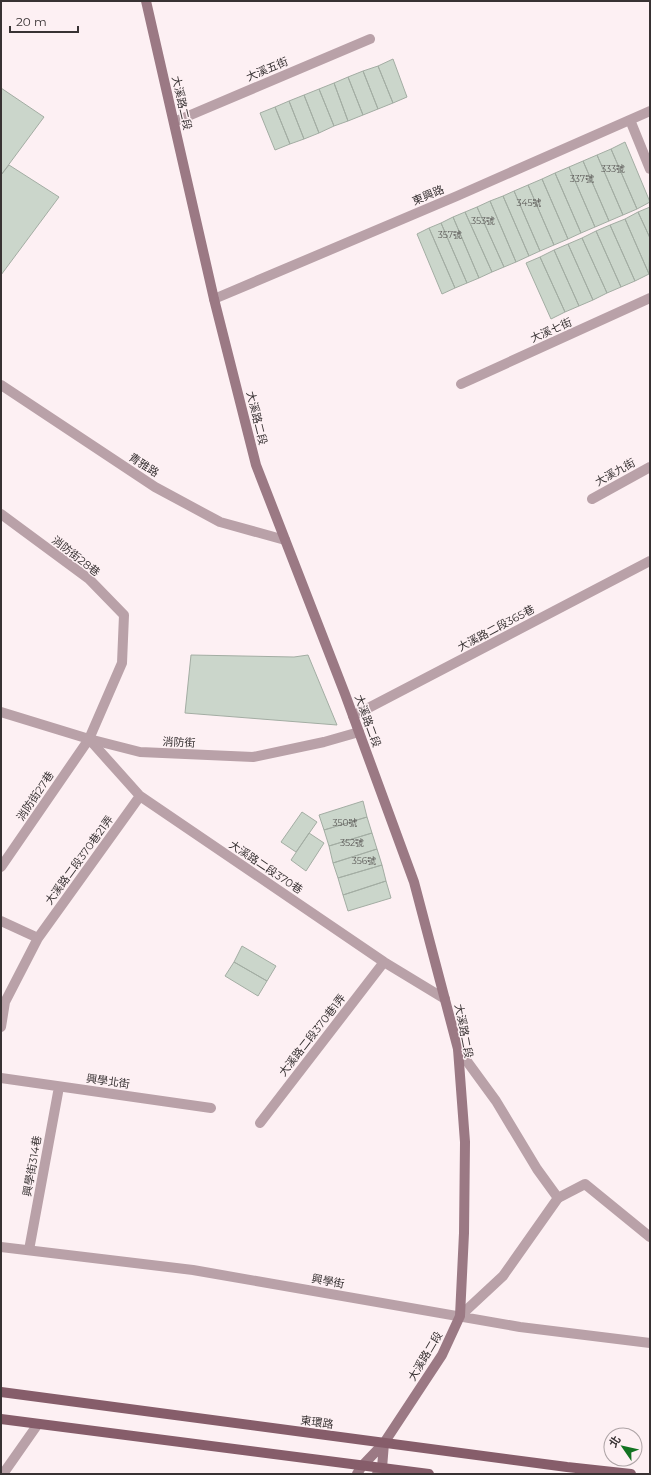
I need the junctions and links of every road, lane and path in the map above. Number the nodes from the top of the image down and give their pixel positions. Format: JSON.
{"nodes":[{"id":1,"x":146,"y":1,"type":"edge"},
{"id":2,"x":370,"y":39,"type":"dead end"},
{"id":3,"x":650,"y":111,"type":"edge"},
{"id":4,"x":630,"y":120,"type":"junction"},
{"id":5,"x":174,"y":122,"type":"junction"},
{"id":6,"x":650,"y":169,"type":"edge"},
{"id":7,"x":650,"y":298,"type":"edge"},
{"id":8,"x":214,"y":299,"type":"junction"},
{"id":9,"x":461,"y":384,"type":"dead end"},
{"id":10,"x":1,"y":385,"type":"edge"},
{"id":11,"x":649,"y":469,"type":"edge"},
{"id":12,"x":592,"y":499,"type":"dead end"},
{"id":13,"x":1,"y":514,"type":"edge"},
{"id":14,"x":285,"y":540,"type":"junction"},
{"id":15,"x":650,"y":561,"type":"edge"},
{"id":16,"x":1,"y":712,"type":"edge"},
{"id":17,"x":354,"y":716,"type":"junction"},
{"id":18,"x":359,"y":732,"type":"junction"},
{"id":19,"x":89,"y":739,"type":"junction"},
{"id":20,"x":140,"y":796,"type":"junction"},
{"id":21,"x":1,"y":867,"type":"edge"},
{"id":22,"x":1,"y":921,"type":"edge"},
{"id":23,"x":38,"y":938,"type":"junction"},
{"id":24,"x":384,"y":962,"type":"junction"},
{"id":25,"x":445,"y":999,"type":"junction"},
{"id":26,"x":1,"y":1027,"type":"edge"},
{"id":27,"x":458,"y":1050,"type":"junction"},
{"id":28,"x":1,"y":1078,"type":"edge"},
{"id":29,"x":59,"y":1087,"type":"junction"},
{"id":30,"x":211,"y":1108,"type":"dead end"},
{"id":31,"x":260,"y":1123,"type":"dead end"},
{"id":32,"x":558,"y":1198,"type":"junction"},
{"id":33,"x":650,"y":1237,"type":"edge"},
{"id":34,"x":1,"y":1247,"type":"edge"},
{"id":35,"x":29,"y":1250,"type":"junction"},
{"id":36,"x":460,"y":1316,"type":"junction"},
{"id":37,"x":650,"y":1344,"type":"edge"},
{"id":38,"x":1,"y":1392,"type":"edge"},
{"id":39,"x":1,"y":1419,"type":"edge"},
{"id":40,"x":38,"y":1424,"type":"junction"},
{"id":41,"x":384,"y":1443,"type":"junction"},
{"id":42,"x":360,"y":1470,"type":"edge"},
{"id":43,"x":380,"y":1471,"type":"edge"},
{"id":44,"x":611,"y":1473,"type":"edge"},
{"id":45,"x":3,"y":1474,"type":"edge"},
{"id":46,"x":429,"y":1474,"type":"edge"},
{"id":47,"x":631,"y":1474,"type":"edge"}],
"edges":[{"from":1,"to":5,"type":"main road","name":"大溪路二段"},
{"from":2,"to":5,"type":"street","name":"大溪五街"},
{"from":3,"to":4,"type":"street","name":"東興路"},
{"from":4,"to":6,"type":"street"},
{"from":4,"to":8,"type":"street","name":"東興路"},
{"from":5,"to":8,"type":"main road","name":"大溪路二段"},
{"from":7,"to":9,"type":"street","name":"大溪七街"},
{"from":8,"to":14,"type":"main road","name":"大溪路二段"},
{"from":10,"to":14,"type":"street","name":"青雅路"},
{"from":11,"to":12,"type":"street","name":"大溪九街"},
{"from":13,"to":19,"type":"street","name":"消防街28巷"},
{"from":14,"to":17,"type":"main road","name":"大溪路二段"},
{"from":15,"to":17,"type":"street","name":"大溪路二段365巷"},
{"from":16,"to":19,"type":"street","name":"消防街"},
{"from":17,"to":18,"type":"main road","name":"大溪路二段"},
{"from":18,"to":19,"type":"street","name":"消防街"},
{"from":18,"to":25,"type":"main road","name":"大溪路二段"},
{"from":19,"to":20,"type":"street","name":"大溪路二段370巷"},
{"from":19,"to":21,"type":"street","name":"消防街27巷"},
{"from":20,"to":23,"type":"street","name":"大溪路二段370巷21弄"},
{"from":20,"to":24,"type":"street","name":"大溪路二段370巷"},
{"from":22,"to":23,"type":"street"},
{"from":23,"to":26,"type":"street","name":"大溪路二段370巷21弄"},
{"from":24,"to":25,"type":"street","name":"大溪路二段370巷"},
{"from":24,"to":31,"type":"street","name":"大溪路二段370巷1弄"},
{"from":25,"to":27,"type":"main road","name":"大溪路二段"},
{"from":27,"to":32,"type":"street"},
{"from":27,"to":36,"type":"main road","name":"大溪路二段"},
{"from":28,"to":29,"type":"street","name":"興學北街"},
{"from":29,"to":30,"type":"street","name":"興學北街"},
{"from":29,"to":35,"type":"street","name":"興學街314巷"},
{"from":32,"to":33,"type":"street"},
{"from":32,"to":36,"type":"street"},
{"from":34,"to":35,"type":"street","name":"興學街"},
{"from":35,"to":36,"type":"street","name":"興學街"},
{"from":36,"to":37,"type":"street","name":"興學街"},
{"from":36,"to":41,"type":"main road","name":"大溪路二段"},
{"from":38,"to":41,"type":"main road","name":"東環路"},
{"from":39,"to":40,"type":"main road"},
{"from":40,"to":42,"type":"main road"},
{"from":40,"to":45,"type":"street"},
{"from":41,"to":42,"type":"main road","name":"大溪路二段"},
{"from":41,"to":43,"type":"main road"},
{"from":41,"to":44,"type":"main road","name":"東環路"},
{"from":42,"to":43,"type":"main road"},
{"from":43,"to":46,"type":"main road"},
{"from":44,"to":47,"type":"main road","name":"東環路"}]}
